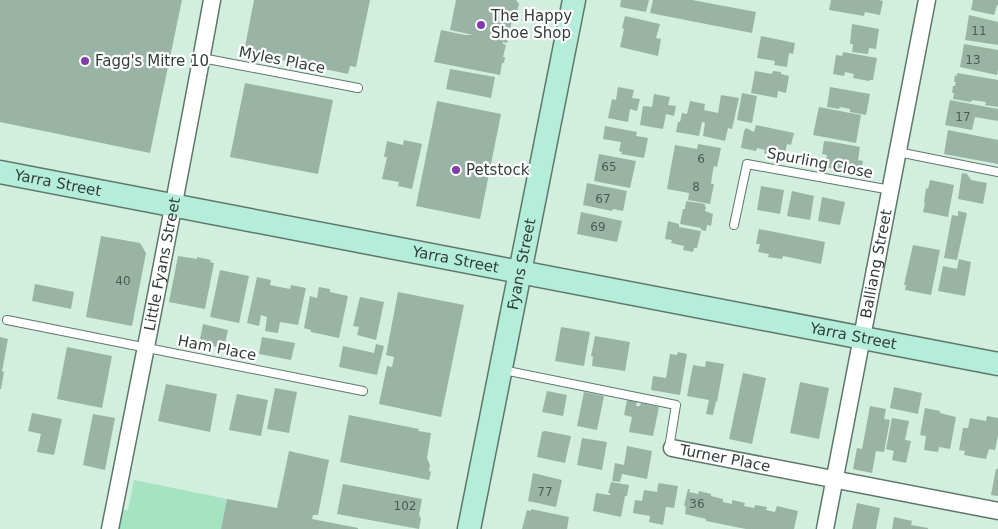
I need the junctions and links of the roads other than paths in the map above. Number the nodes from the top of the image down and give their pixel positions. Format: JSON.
{"nodes":[{"id":1,"x":212,"y":0,"type":"edge"},
{"id":2,"x":574,"y":0,"type":"edge"},
{"id":3,"x":927,"y":0,"type":"edge"},
{"id":4,"x":202,"y":58,"type":"junction"},
{"id":5,"x":358,"y":88,"type":"dead end"},
{"id":6,"x":898,"y":152,"type":"junction"},
{"id":7,"x":0,"y":172,"type":"edge"},
{"id":8,"x":998,"y":172,"type":"edge"},
{"id":9,"x":891,"y":190,"type":"junction"},
{"id":10,"x":174,"y":205,"type":"junction"},
{"id":11,"x":734,"y":225,"type":"dead end"},
{"id":12,"x":521,"y":272,"type":"junction"},
{"id":13,"x":7,"y":320,"type":"dead end"},
{"id":14,"x":862,"y":338,"type":"junction"},
{"id":15,"x":145,"y":348,"type":"junction"},
{"id":16,"x":998,"y":364,"type":"edge"},
{"id":17,"x":501,"y":370,"type":"junction"},
{"id":18,"x":364,"y":391,"type":"dead end"},
{"id":19,"x":672,"y":448,"type":"joint"},
{"id":20,"x":835,"y":480,"type":"junction"},
{"id":21,"x":998,"y":511,"type":"edge"},
{"id":22,"x":110,"y":529,"type":"edge"},
{"id":23,"x":469,"y":529,"type":"edge"},
{"id":24,"x":825,"y":529,"type":"edge"}],
"edges":[{"from":1,"to":4,"type":"street","name":"Little Fyans Street"},
{"from":2,"to":12,"type":"street","name":"Fyans Street"},
{"from":3,"to":6,"type":"street","name":"Balliang Street"},
{"from":4,"to":5,"type":"lane","name":"Myles Place"},
{"from":4,"to":10,"type":"street","name":"Little Fyans Street"},
{"from":6,"to":8,"type":"lane"},
{"from":6,"to":9,"type":"street","name":"Balliang Street"},
{"from":7,"to":10,"type":"street","name":"Yarra Street"},
{"from":9,"to":11,"type":"lane","name":"Spurling Close"},
{"from":9,"to":14,"type":"street","name":"Balliang Street"},
{"from":10,"to":12,"type":"street","name":"Yarra Street"},
{"from":10,"to":15,"type":"street","name":"Little Fyans Street"},
{"from":12,"to":14,"type":"street","name":"Yarra Street"},
{"from":12,"to":17,"type":"street","name":"Fyans Street"},
{"from":13,"to":15,"type":"lane","name":"Ham Place"},
{"from":14,"to":16,"type":"street","name":"Yarra Street"},
{"from":14,"to":20,"type":"street","name":"Balliang Street"},
{"from":15,"to":18,"type":"lane","name":"Ham Place"},
{"from":15,"to":22,"type":"street","name":"Little Fyans Street"},
{"from":17,"to":19,"type":"lane","name":"Turner Place"},
{"from":17,"to":23,"type":"street","name":"Fyans Street"},
{"from":19,"to":20,"type":"street","name":"Turner Place"},
{"from":20,"to":21,"type":"street","name":"Turner Place"},
{"from":20,"to":24,"type":"street","name":"Balliang Street"}]}
